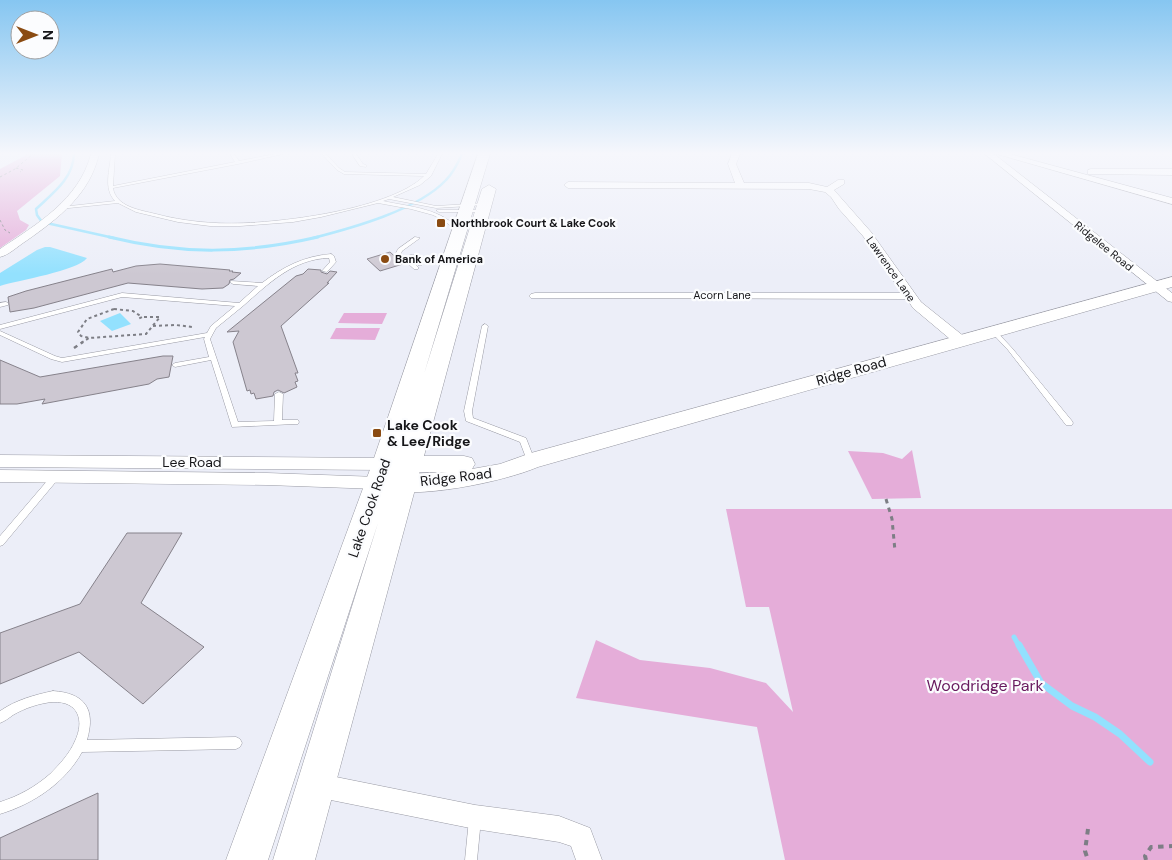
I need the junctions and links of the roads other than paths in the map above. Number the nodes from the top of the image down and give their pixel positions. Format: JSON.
{"nodes":[{"id":1,"x":75,"y":194,"type":"edge"},
{"id":2,"x":113,"y":194,"type":"edge"},
{"id":3,"x":397,"y":194,"type":"edge"},
{"id":4,"x":477,"y":194,"type":"edge"},
{"id":5,"x":483,"y":194,"type":"edge"},
{"id":6,"x":834,"y":194,"type":"edge"},
{"id":7,"x":1043,"y":194,"type":"edge"},
{"id":8,"x":1148,"y":194,"type":"edge"},
{"id":9,"x":389,"y":198,"type":"junction"},
{"id":10,"x":1172,"y":201,"type":"edge"},
{"id":11,"x":119,"y":202,"type":"junction"},
{"id":12,"x":378,"y":202,"type":"junction"},
{"id":13,"x":61,"y":208,"type":"junction"},
{"id":14,"x":475,"y":208,"type":"junction"},
{"id":15,"x":422,"y":211,"type":"junction"},
{"id":16,"x":459,"y":232,"type":"junction"},
{"id":17,"x":417,"y":238,"type":"dead end"},
{"id":18,"x":405,"y":249,"type":"dead end"},
{"id":19,"x":0,"y":254,"type":"edge"},
{"id":20,"x":411,"y":256,"type":"joint"},
{"id":21,"x":325,"y":271,"type":"dead end"},
{"id":22,"x":233,"y":282,"type":"dead end"},
{"id":23,"x":1163,"y":284,"type":"edge"},
{"id":24,"x":263,"y":285,"type":"junction"},
{"id":25,"x":535,"y":296,"type":"dead end"},
{"id":26,"x":910,"y":296,"type":"junction"},
{"id":27,"x":1172,"y":299,"type":"edge"},
{"id":28,"x":240,"y":305,"type":"junction"},
{"id":29,"x":485,"y":326,"type":"dead end"},
{"id":30,"x":0,"y":327,"type":"edge"},
{"id":31,"x":994,"y":332,"type":"junction"},
{"id":32,"x":0,"y":333,"type":"edge"},
{"id":33,"x":209,"y":333,"type":"junction"},
{"id":34,"x":962,"y":341,"type":"junction"},
{"id":35,"x":213,"y":358,"type":"junction"},
{"id":36,"x":175,"y":365,"type":"dead end"},
{"id":37,"x":279,"y":394,"type":"dead end"},
{"id":38,"x":295,"y":422,"type":"dead end"},
{"id":39,"x":278,"y":423,"type":"junction"},
{"id":40,"x":1069,"y":423,"type":"dead end"},
{"id":41,"x":0,"y":461,"type":"edge"},
{"id":42,"x":531,"y":461,"type":"junction"},
{"id":43,"x":394,"y":474,"type":"junction"},
{"id":44,"x":0,"y":476,"type":"edge"},
{"id":45,"x":56,"y":476,"type":"junction"},
{"id":46,"x":0,"y":542,"type":"edge"},
{"id":47,"x":0,"y":717,"type":"edge"},
{"id":48,"x":236,"y":743,"type":"dead end"},
{"id":49,"x":79,"y":746,"type":"junction"},
{"id":50,"x":316,"y":785,"type":"junction"},
{"id":51,"x":0,"y":808,"type":"edge"},
{"id":52,"x":476,"y":817,"type":"junction"},
{"id":53,"x":247,"y":860,"type":"edge"},
{"id":54,"x":294,"y":860,"type":"edge"},
{"id":55,"x":471,"y":860,"type":"edge"},
{"id":56,"x":589,"y":860,"type":"edge"}],
"edges":[{"from":1,"to":13,"type":"street"},
{"from":2,"to":11,"type":"lane"},
{"from":3,"to":9,"type":"lane"},
{"from":4,"to":14,"type":"main road","name":"Lake Cook Road"},
{"from":5,"to":14,"type":"main road","name":"Lake Cook Road"},
{"from":6,"to":26,"type":"street","name":"Lawrence Lane"},
{"from":7,"to":23,"type":"street","name":"Ridgelee Road"},
{"from":8,"to":10,"type":"street"},
{"from":9,"to":12,"type":"lane"},
{"from":9,"to":14,"type":"lane"},
{"from":11,"to":12,"type":"lane"},
{"from":11,"to":13,"type":"lane"},
{"from":12,"to":15,"type":"lane"},
{"from":13,"to":19,"type":"street"},
{"from":14,"to":15,"type":"lane"},
{"from":14,"to":16,"type":"main road","name":"Lake Cook Road"},
{"from":14,"to":43,"type":"main road","name":"Lake Cook Road"},
{"from":15,"to":16,"type":"lane"},
{"from":16,"to":43,"type":"main road","name":"Lake Cook Road"},
{"from":17,"to":18,"type":"lane"},
{"from":20,"to":20,"type":"lane"},
{"from":21,"to":24,"type":"lane"},
{"from":22,"to":24,"type":"lane"},
{"from":23,"to":27,"type":"street","name":"Ridgelee Road"},
{"from":23,"to":31,"type":"street","name":"Ridge Road"},
{"from":24,"to":28,"type":"lane"},
{"from":25,"to":26,"type":"street","name":"Acorn Lane"},
{"from":26,"to":34,"type":"street","name":"Lawrence Lane"},
{"from":28,"to":30,"type":"lane"},
{"from":28,"to":33,"type":"lane"},
{"from":29,"to":42,"type":"lane"},
{"from":31,"to":34,"type":"street","name":"Ridge Road"},
{"from":31,"to":40,"type":"lane"},
{"from":32,"to":33,"type":"lane"},
{"from":33,"to":35,"type":"lane"},
{"from":34,"to":42,"type":"street","name":"Ridge Road"},
{"from":35,"to":36,"type":"lane"},
{"from":35,"to":39,"type":"lane"},
{"from":37,"to":39,"type":"lane"},
{"from":38,"to":39,"type":"lane"},
{"from":41,"to":43,"type":"street","name":"Lee Road"},
{"from":42,"to":43,"type":"street","name":"Ridge Road"},
{"from":43,"to":45,"type":"street","name":"Lee Road"},
{"from":43,"to":50,"type":"main road","name":"Lake Cook Road"},
{"from":43,"to":53,"type":"main road","name":"Lake Cook Road"},
{"from":44,"to":45,"type":"street","name":"Lee Road"},
{"from":45,"to":46,"type":"lane"},
{"from":47,"to":49,"type":"lane"},
{"from":48,"to":49,"type":"lane"},
{"from":49,"to":51,"type":"lane"},
{"from":50,"to":52,"type":"street"},
{"from":50,"to":54,"type":"main road","name":"Lake Cook Road"},
{"from":52,"to":55,"type":"lane"},
{"from":52,"to":56,"type":"street"}]}
